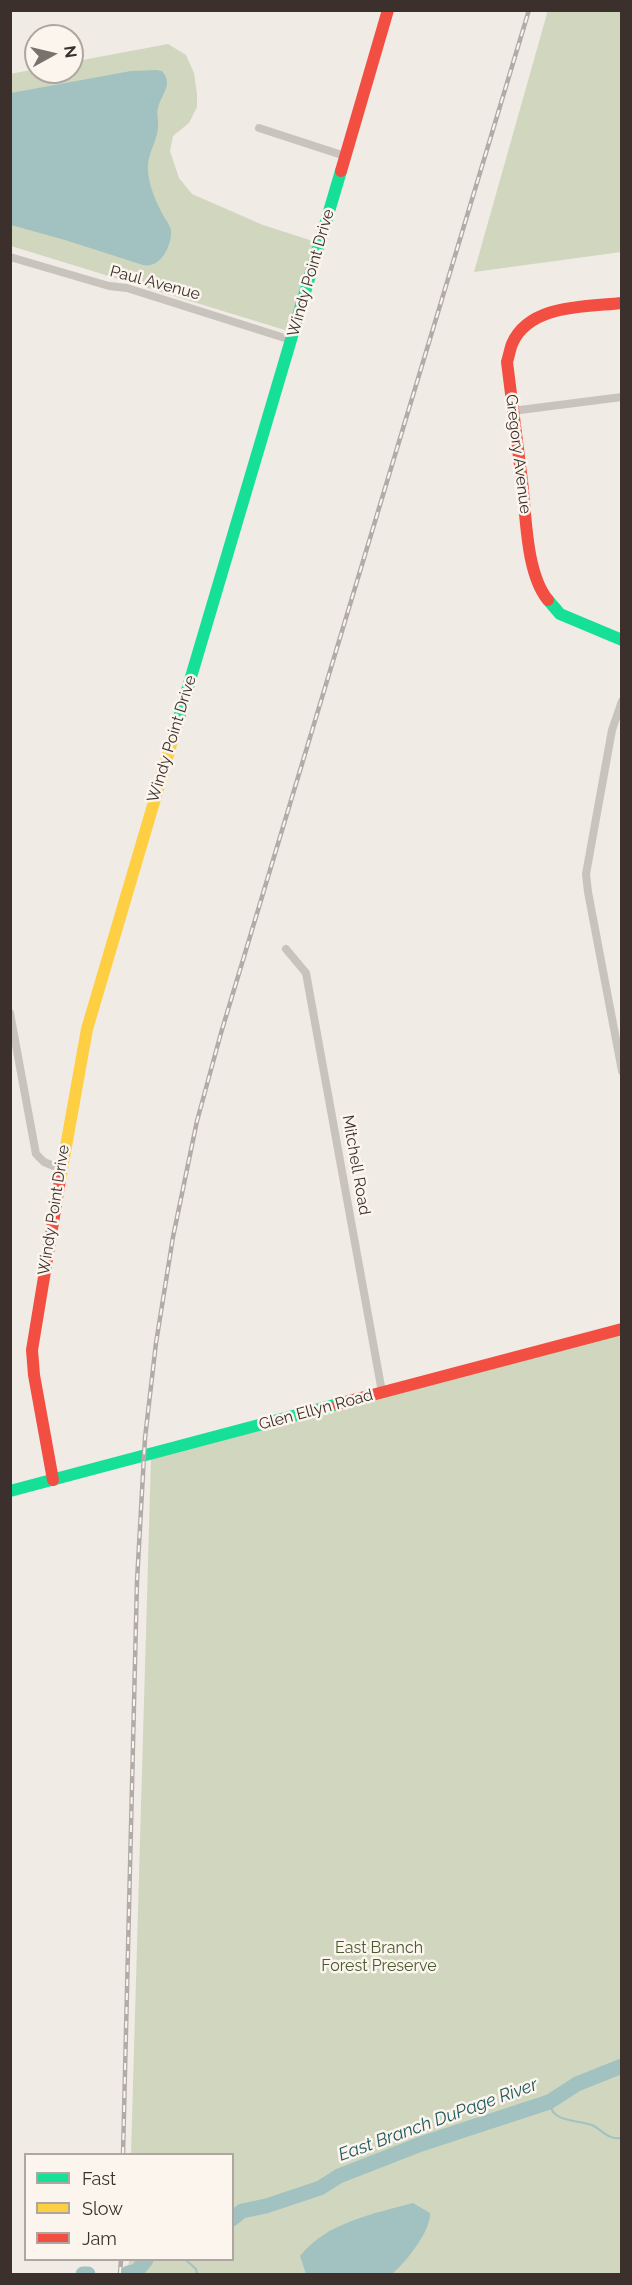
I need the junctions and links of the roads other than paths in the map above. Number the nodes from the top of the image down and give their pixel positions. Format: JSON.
{"nodes":[{"id":1,"x":388,"y":10,"type":"edge"},
{"id":2,"x":259,"y":128,"type":"dead end"},
{"id":3,"x":345,"y":156,"type":"junction"},
{"id":4,"x":10,"y":256,"type":"edge"},
{"id":5,"x":621,"y":303,"type":"edge"},
{"id":6,"x":291,"y":339,"type":"junction"},
{"id":7,"x":621,"y":397,"type":"edge"},
{"id":8,"x":512,"y":411,"type":"junction"},
{"id":9,"x":621,"y":640,"type":"edge"},
{"id":10,"x":621,"y":702,"type":"edge"},
{"id":11,"x":286,"y":949,"type":"dead end"},
{"id":12,"x":10,"y":1012,"type":"edge"},
{"id":13,"x":621,"y":1071,"type":"edge"},
{"id":14,"x":61,"y":1169,"type":"junction"},
{"id":15,"x":621,"y":1329,"type":"edge"},
{"id":16,"x":382,"y":1392,"type":"junction"},
{"id":17,"x":53,"y":1480,"type":"junction"},
{"id":18,"x":10,"y":1491,"type":"edge"}],
"edges":[{"from":1,"to":3,"type":"street","name":"Windy Point Drive"},
{"from":2,"to":3,"type":"street"},
{"from":3,"to":6,"type":"street","name":"Windy Point Drive"},
{"from":4,"to":6,"type":"street","name":"Paul Avenue"},
{"from":5,"to":8,"type":"street","name":"Gregory Avenue"},
{"from":6,"to":14,"type":"street","name":"Windy Point Drive"},
{"from":7,"to":8,"type":"street"},
{"from":8,"to":9,"type":"street","name":"Gregory Avenue"},
{"from":10,"to":13,"type":"street"},
{"from":11,"to":16,"type":"street","name":"Mitchell Road"},
{"from":12,"to":14,"type":"street"},
{"from":14,"to":17,"type":"street","name":"Windy Point Drive"},
{"from":15,"to":16,"type":"street","name":"Glen Ellyn Road"},
{"from":16,"to":17,"type":"street","name":"Glen Ellyn Road"},
{"from":17,"to":18,"type":"street","name":"Glen Ellyn Road"}]}
